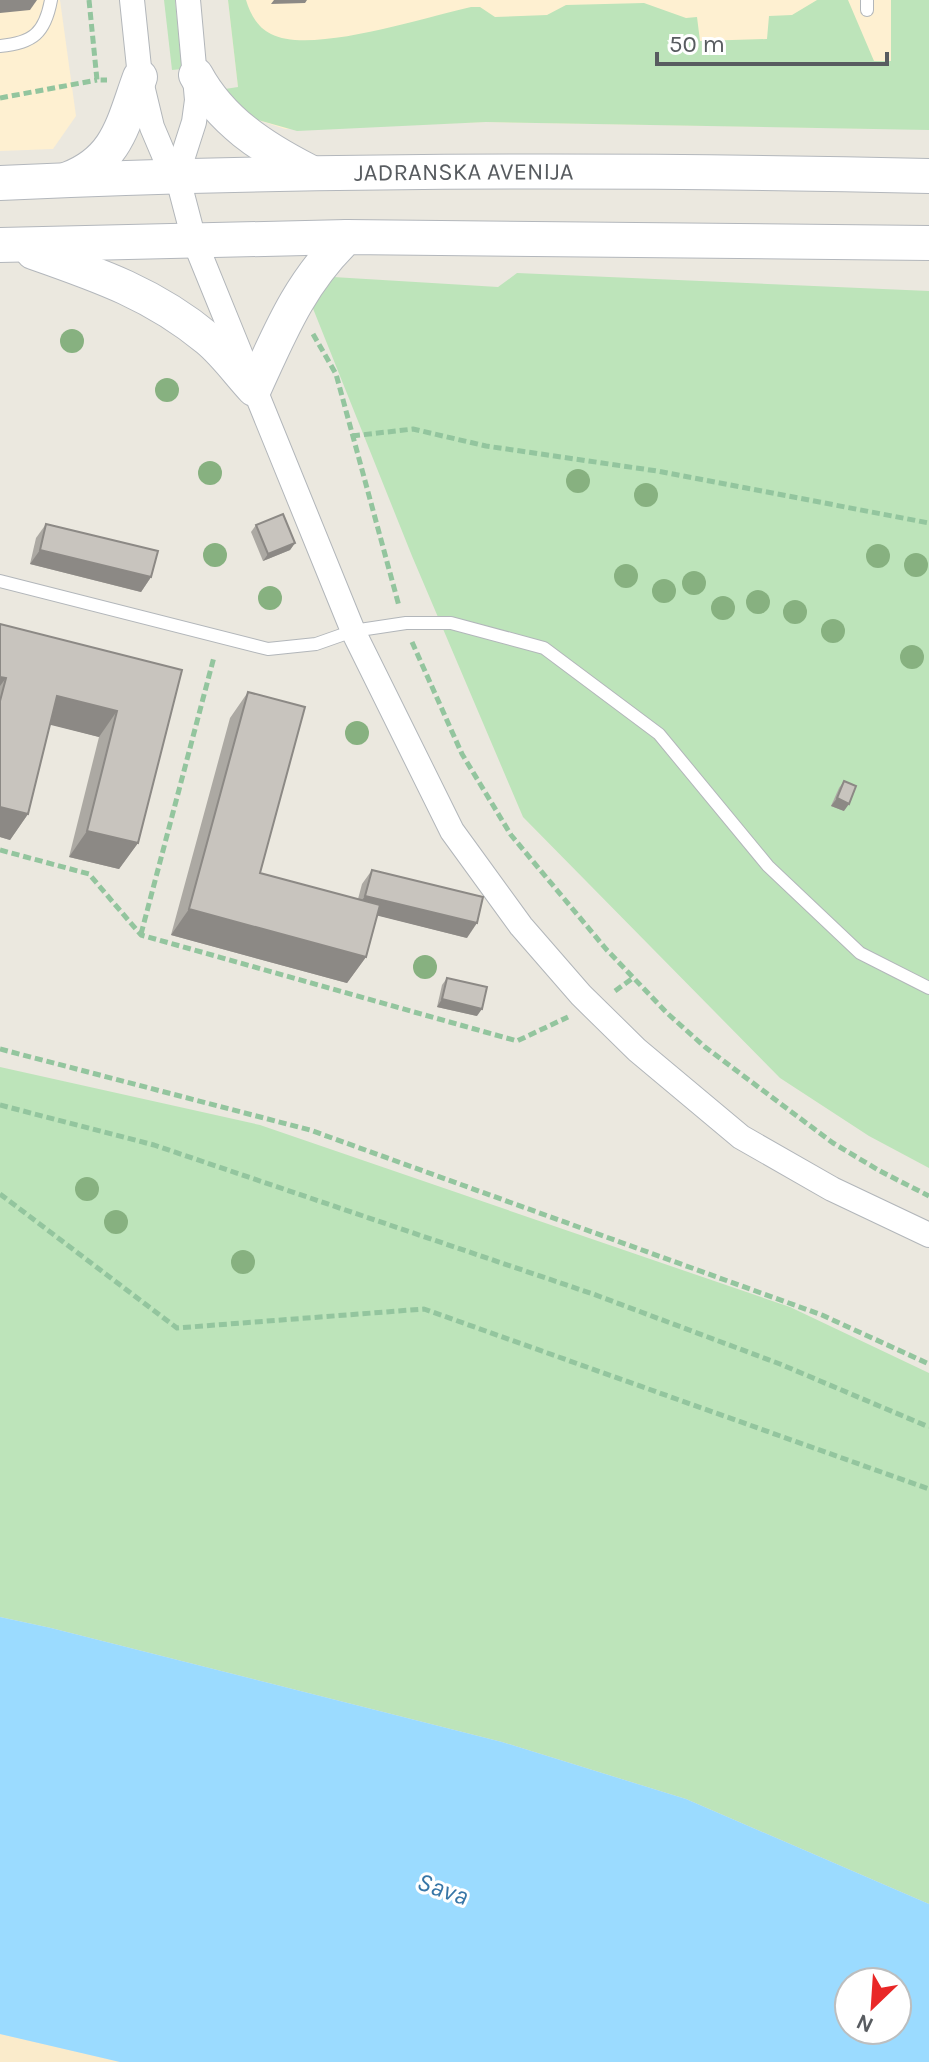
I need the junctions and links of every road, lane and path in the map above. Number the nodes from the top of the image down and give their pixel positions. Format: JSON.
{"nodes":[{"id":1,"x":51,"y":0,"type":"edge"},
{"id":2,"x":132,"y":0,"type":"edge"},
{"id":3,"x":188,"y":0,"type":"edge"},
{"id":4,"x":0,"y":46,"type":"edge"},
{"id":5,"x":196,"y":75,"type":"junction"},
{"id":6,"x":140,"y":77,"type":"junction"},
{"id":7,"x":97,"y":80,"type":"dead end"},
{"id":8,"x":0,"y":98,"type":"edge"},
{"id":9,"x":308,"y":171,"type":"junction"},
{"id":10,"x":177,"y":175,"type":"junction"},
{"id":11,"x":929,"y":176,"type":"edge"},
{"id":12,"x":65,"y":180,"type":"junction"},
{"id":13,"x":0,"y":183,"type":"edge"},
{"id":14,"x":347,"y":237,"type":"junction"},
{"id":15,"x":194,"y":240,"type":"junction"},
{"id":16,"x":929,"y":243,"type":"edge"},
{"id":17,"x":5,"y":245,"type":"edge"},
{"id":18,"x":294,"y":306,"type":"junction"},
{"id":19,"x":254,"y":389,"type":"junction"},
{"id":20,"x":352,"y":436,"type":"junction"},
{"id":21,"x":929,"y":523,"type":"edge"},
{"id":22,"x":0,"y":581,"type":"edge"},
{"id":23,"x":397,"y":599,"type":"dead end"},
{"id":24,"x":353,"y":631,"type":"junction"},
{"id":25,"x":219,"y":636,"type":"junction"},
{"id":26,"x":410,"y":638,"type":"dead end"},
{"id":27,"x":0,"y":850,"type":"edge"},
{"id":28,"x":141,"y":935,"type":"junction"},
{"id":29,"x":929,"y":988,"type":"edge"},
{"id":30,"x":592,"y":1006,"type":"junction"},
{"id":31,"x":0,"y":1049,"type":"edge"},
{"id":32,"x":0,"y":1105,"type":"edge"},
{"id":33,"x":0,"y":1194,"type":"edge"},
{"id":34,"x":929,"y":1196,"type":"edge"},
{"id":35,"x":929,"y":1235,"type":"edge"},
{"id":36,"x":929,"y":1364,"type":"edge"},
{"id":37,"x":929,"y":1427,"type":"edge"},
{"id":38,"x":929,"y":1489,"type":"edge"}],
"edges":[{"from":1,"to":4,"type":"lane"},
{"from":2,"to":6,"type":"street"},
{"from":3,"to":5,"type":"street"},
{"from":5,"to":9,"type":"main road"},
{"from":5,"to":10,"type":"street"},
{"from":6,"to":10,"type":"street"},
{"from":6,"to":12,"type":"main road"},
{"from":7,"to":8,"type":"path"},
{"from":9,"to":10,"type":"main road","name":"JADRANSKA AVENIJA"},
{"from":9,"to":11,"type":"main road","name":"JADRANSKA AVENIJA"},
{"from":10,"to":12,"type":"main road","name":"JADRANSKA AVENIJA"},
{"from":10,"to":15,"type":"street"},
{"from":12,"to":13,"type":"main road","name":"JADRANSKA AVENIJA"},
{"from":14,"to":15,"type":"main road"},
{"from":14,"to":16,"type":"main road"},
{"from":14,"to":18,"type":"main road"},
{"from":15,"to":17,"type":"main road"},
{"from":15,"to":19,"type":"street"},
{"from":17,"to":19,"type":"main road"},
{"from":18,"to":19,"type":"main road"},
{"from":18,"to":20,"type":"path"},
{"from":19,"to":24,"type":"street"},
{"from":20,"to":21,"type":"path"},
{"from":20,"to":23,"type":"path"},
{"from":22,"to":25,"type":"lane"},
{"from":24,"to":25,"type":"lane"},
{"from":24,"to":29,"type":"lane"},
{"from":24,"to":30,"type":"street"},
{"from":25,"to":28,"type":"path"},
{"from":26,"to":34,"type":"path"},
{"from":27,"to":28,"type":"path"},
{"from":28,"to":30,"type":"path"},
{"from":30,"to":35,"type":"street"},
{"from":31,"to":36,"type":"path"},
{"from":32,"to":37,"type":"path"},
{"from":33,"to":38,"type":"path"}]}
